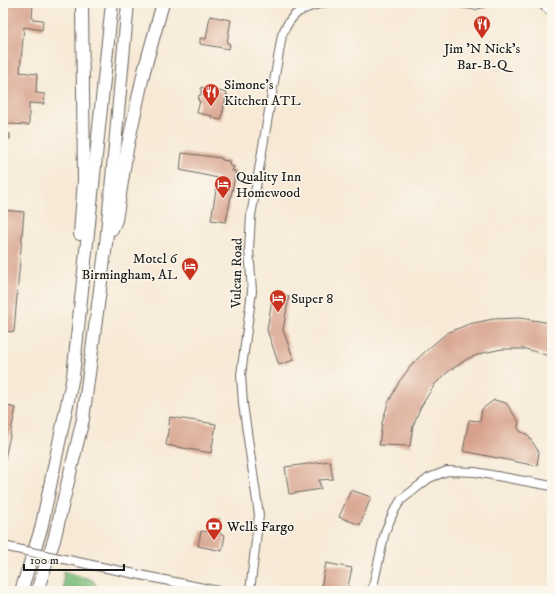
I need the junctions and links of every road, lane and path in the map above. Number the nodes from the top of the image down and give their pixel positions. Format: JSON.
{"nodes":[{"id":1,"x":82,"y":3,"type":"edge"},
{"id":2,"x":112,"y":3,"type":"edge"},
{"id":3,"x":128,"y":3,"type":"edge"},
{"id":4,"x":164,"y":3,"type":"edge"},
{"id":5,"x":323,"y":3,"type":"edge"},
{"id":6,"x":459,"y":3,"type":"edge"},
{"id":7,"x":483,"y":3,"type":"edge"},
{"id":8,"x":542,"y":3,"type":"edge"},
{"id":9,"x":552,"y":11,"type":"edge"},
{"id":10,"x":106,"y":244,"type":"junction"},
{"id":11,"x":74,"y":376,"type":"junction"},
{"id":12,"x":552,"y":486,"type":"edge"},
{"id":13,"x":3,"y":546,"type":"edge"},
{"id":14,"x":21,"y":591,"type":"edge"},
{"id":15,"x":37,"y":591,"type":"edge"},
{"id":16,"x":218,"y":591,"type":"edge"},
{"id":17,"x":250,"y":591,"type":"edge"},
{"id":18,"x":372,"y":591,"type":"edge"}],
"edges":[{"from":1,"to":11,"type":"highway"},
{"from":2,"to":11,"type":"highway"},
{"from":3,"to":10,"type":"highway"},
{"from":4,"to":10,"type":"highway"},
{"from":5,"to":17,"type":"street","name":"Vulcan Road"},
{"from":6,"to":7,"type":"street"},
{"from":8,"to":9,"type":"main road"},
{"from":10,"to":15,"type":"highway"},
{"from":11,"to":14,"type":"highway"},
{"from":12,"to":18,"type":"street"},
{"from":13,"to":16,"type":"street","bridge":true}]}
